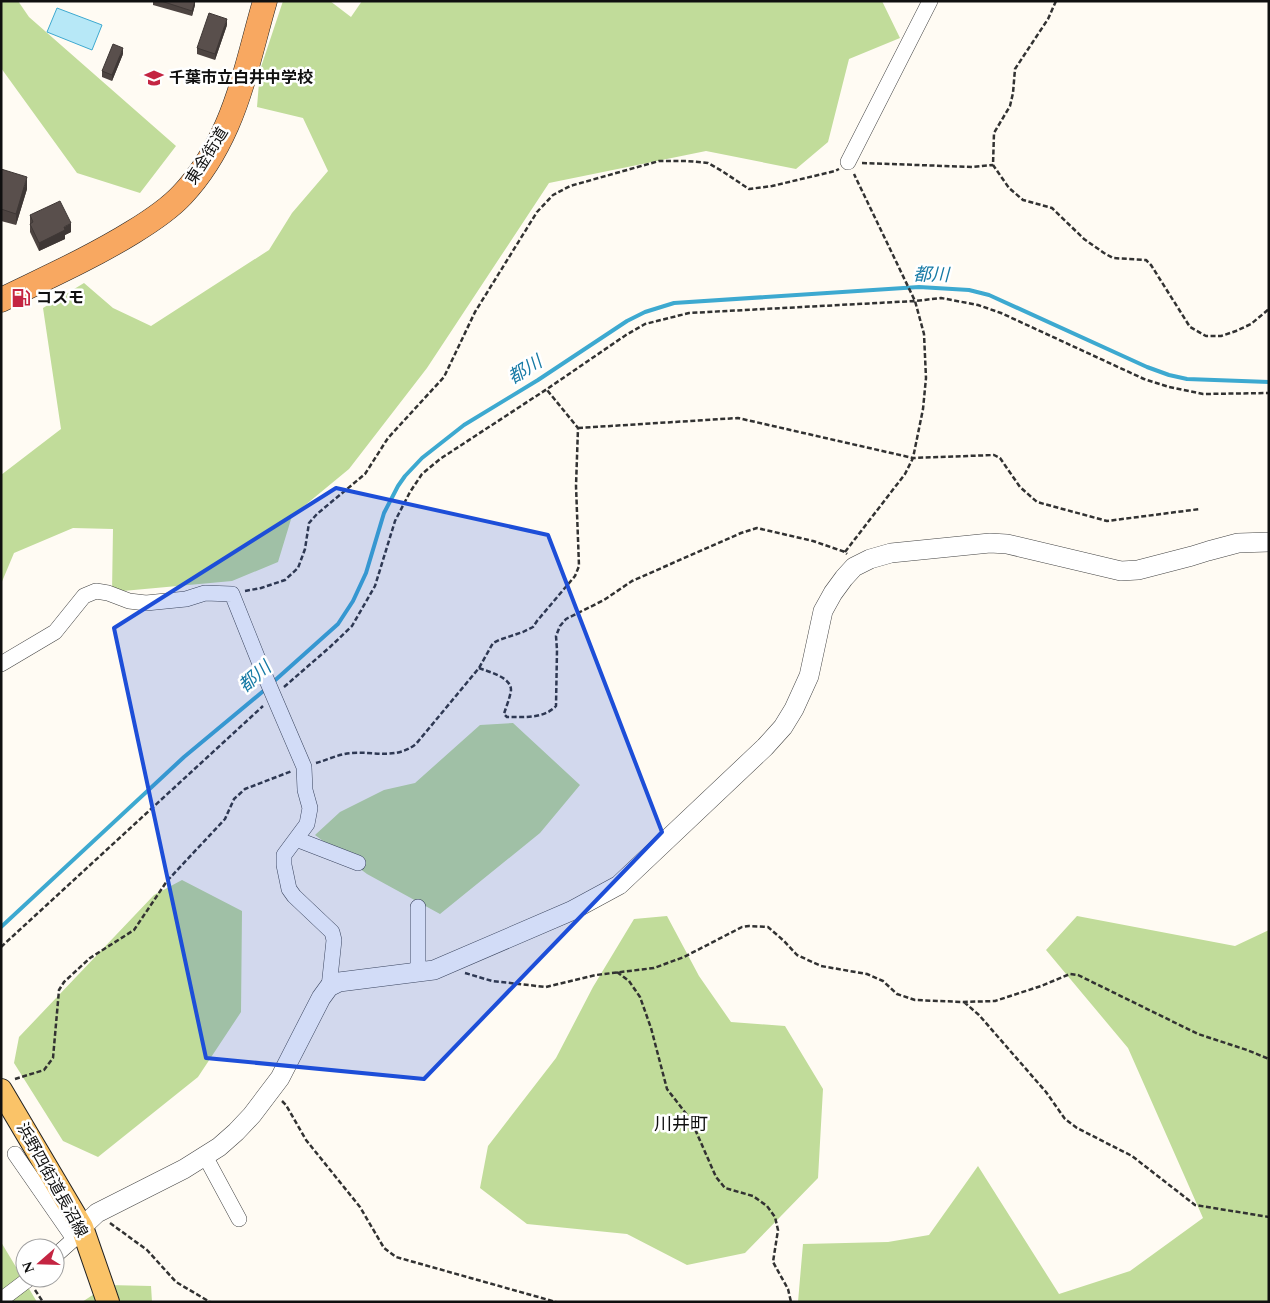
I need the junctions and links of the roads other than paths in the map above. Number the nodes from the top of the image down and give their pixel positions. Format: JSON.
{"nodes":[{"id":1,"x":265,"y":1,"type":"edge"},
{"id":2,"x":930,"y":1,"type":"edge"},
{"id":3,"x":848,"y":162,"type":"road end"},
{"id":4,"x":1,"y":300,"type":"edge"},
{"id":5,"x":1269,"y":542,"type":"edge"},
{"id":6,"x":1,"y":664,"type":"edge"},
{"id":7,"x":296,"y":839,"type":"junction"},
{"id":8,"x":358,"y":863,"type":"dead end"},
{"id":9,"x":418,"y":907,"type":"dead end"},
{"id":10,"x":418,"y":973,"type":"junction"},
{"id":11,"x":329,"y":987,"type":"junction"},
{"id":12,"x":6,"y":1086,"type":"edge"},
{"id":13,"x":15,"y":1154,"type":"dead end"},
{"id":14,"x":204,"y":1156,"type":"junction"},
{"id":15,"x":239,"y":1219,"type":"dead end"},
{"id":16,"x":84,"y":1226,"type":"junction"},
{"id":17,"x":65,"y":1246,"type":"edge"},
{"id":18,"x":17,"y":1288,"type":"edge"},
{"id":19,"x":1,"y":1300,"type":"edge"},
{"id":20,"x":108,"y":1302,"type":"edge"}],
"edges":[{"from":1,"to":4,"type":"highway","name":"東金街道"},
{"from":2,"to":3,"type":"street"},
{"from":5,"to":10,"type":"street"},
{"from":6,"to":7,"type":"street"},
{"from":7,"to":8,"type":"street"},
{"from":7,"to":11,"type":"street"},
{"from":9,"to":10,"type":"street"},
{"from":10,"to":11,"type":"street"},
{"from":11,"to":14,"type":"street"},
{"from":12,"to":16,"type":"main road","name":"浜野四街道長沼線"},
{"from":13,"to":16,"type":"street"},
{"from":14,"to":15,"type":"street"},
{"from":14,"to":16,"type":"street"},
{"from":16,"to":17,"type":"street"},
{"from":16,"to":20,"type":"main road","name":"浜野四街道長沼線"},
{"from":18,"to":19,"type":"street"}]}
